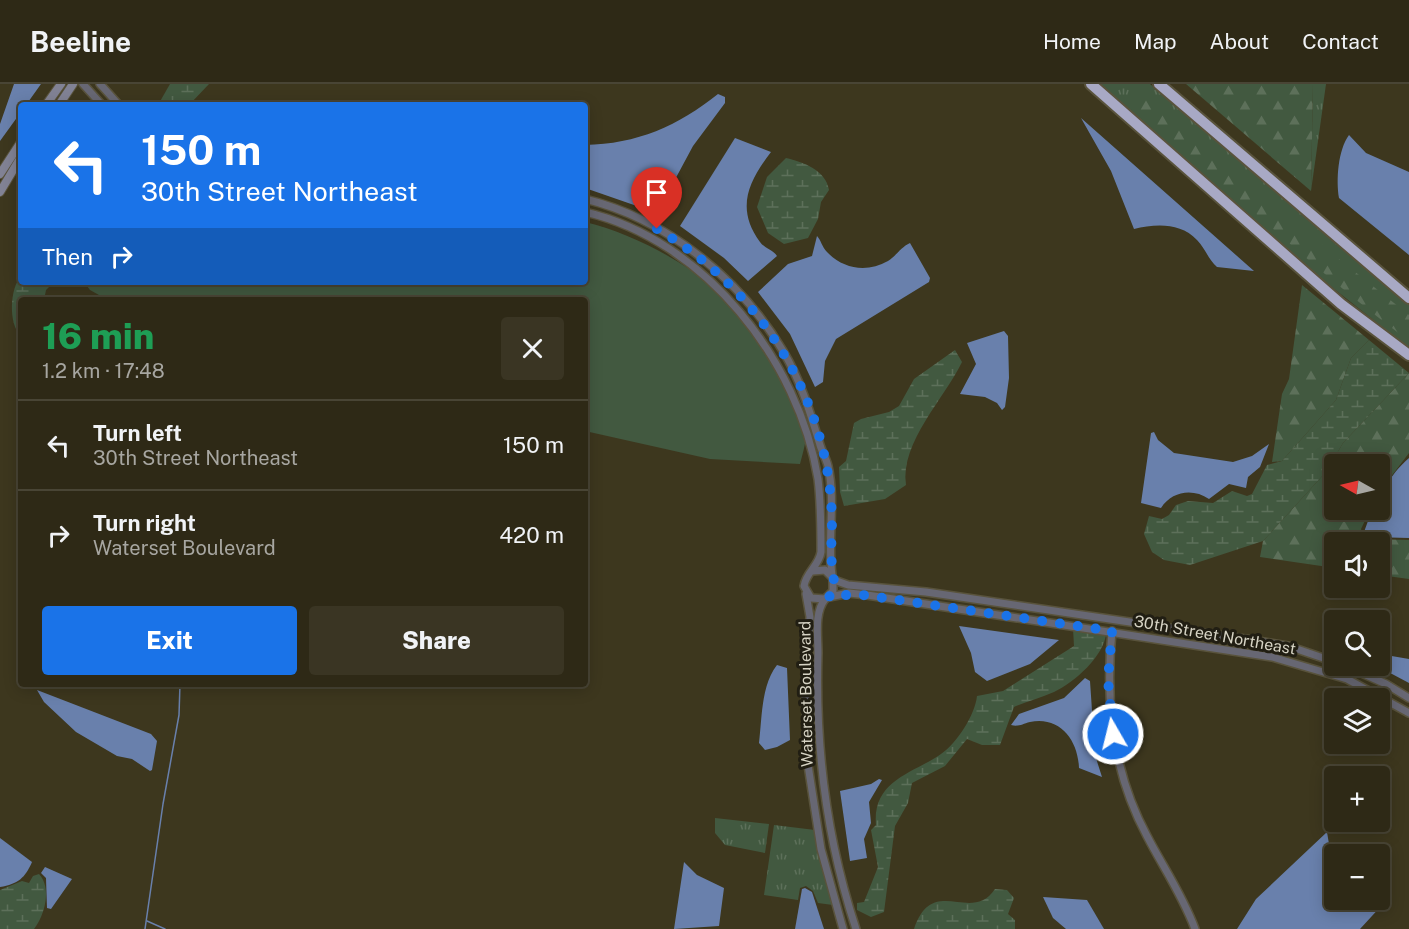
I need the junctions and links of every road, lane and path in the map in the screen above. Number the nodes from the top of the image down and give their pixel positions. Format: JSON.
{"nodes":[{"id":1,"x":61,"y":84,"type":"edge"},
{"id":2,"x":73,"y":84,"type":"edge"},
{"id":3,"x":83,"y":84,"type":"edge"},
{"id":4,"x":100,"y":84,"type":"edge"},
{"id":5,"x":1091,"y":84,"type":"edge"},
{"id":6,"x":1159,"y":84,"type":"edge"},
{"id":7,"x":48,"y":102,"type":"edge"},
{"id":8,"x":61,"y":102,"type":"edge"},
{"id":9,"x":99,"y":102,"type":"edge"},
{"id":10,"x":116,"y":102,"type":"edge"},
{"id":11,"x":18,"y":147,"type":"edge"},
{"id":12,"x":18,"y":162,"type":"edge"},
{"id":13,"x":0,"y":174,"type":"edge"},
{"id":14,"x":0,"y":192,"type":"edge"},
{"id":15,"x":588,"y":200,"type":"edge"},
{"id":16,"x":588,"y":213,"type":"edge"},
{"id":17,"x":1409,"y":298,"type":"edge"},
{"id":18,"x":1409,"y":355,"type":"edge"},
{"id":19,"x":813,"y":571,"type":"junction"},
{"id":20,"x":833,"y":578,"type":"junction"},
{"id":21,"x":806,"y":594,"type":"junction"},
{"id":22,"x":827,"y":598,"type":"junction"},
{"id":23,"x":1112,"y":631,"type":"junction"},
{"id":24,"x":1324,"y":658,"type":"edge"},
{"id":25,"x":1368,"y":676,"type":"edge"},
{"id":26,"x":1409,"y":698,"type":"edge"},
{"id":27,"x":1409,"y":713,"type":"edge"},
{"id":28,"x":843,"y":929,"type":"edge"},
{"id":29,"x":856,"y":929,"type":"edge"},
{"id":30,"x":1195,"y":929,"type":"edge"}],
"edges":[{"from":1,"to":7,"type":"main road"},
{"from":2,"to":8,"type":"main road"},
{"from":3,"to":9,"type":"street"},
{"from":4,"to":10,"type":"street"},
{"from":5,"to":18,"type":"highway"},
{"from":6,"to":17,"type":"highway"},
{"from":11,"to":13,"type":"main road"},
{"from":12,"to":14,"type":"main road"},
{"from":15,"to":20,"type":"street"},
{"from":16,"to":19,"type":"street"},
{"from":19,"to":20,"type":"street"},
{"from":19,"to":21,"type":"street"},
{"from":20,"to":22,"type":"street"},
{"from":20,"to":24,"type":"street","name":"30th Street Northeast"},
{"from":21,"to":22,"type":"street"},
{"from":21,"to":28,"type":"street","name":"Waterset Boulevard"},
{"from":22,"to":23,"type":"street","name":"30th Street Northeast"},
{"from":22,"to":29,"type":"street","name":"Waterset Boulevard"},
{"from":23,"to":27,"type":"street","name":"30th Street Northeast"},
{"from":23,"to":30,"type":"street"},
{"from":25,"to":26,"type":"street"}]}
